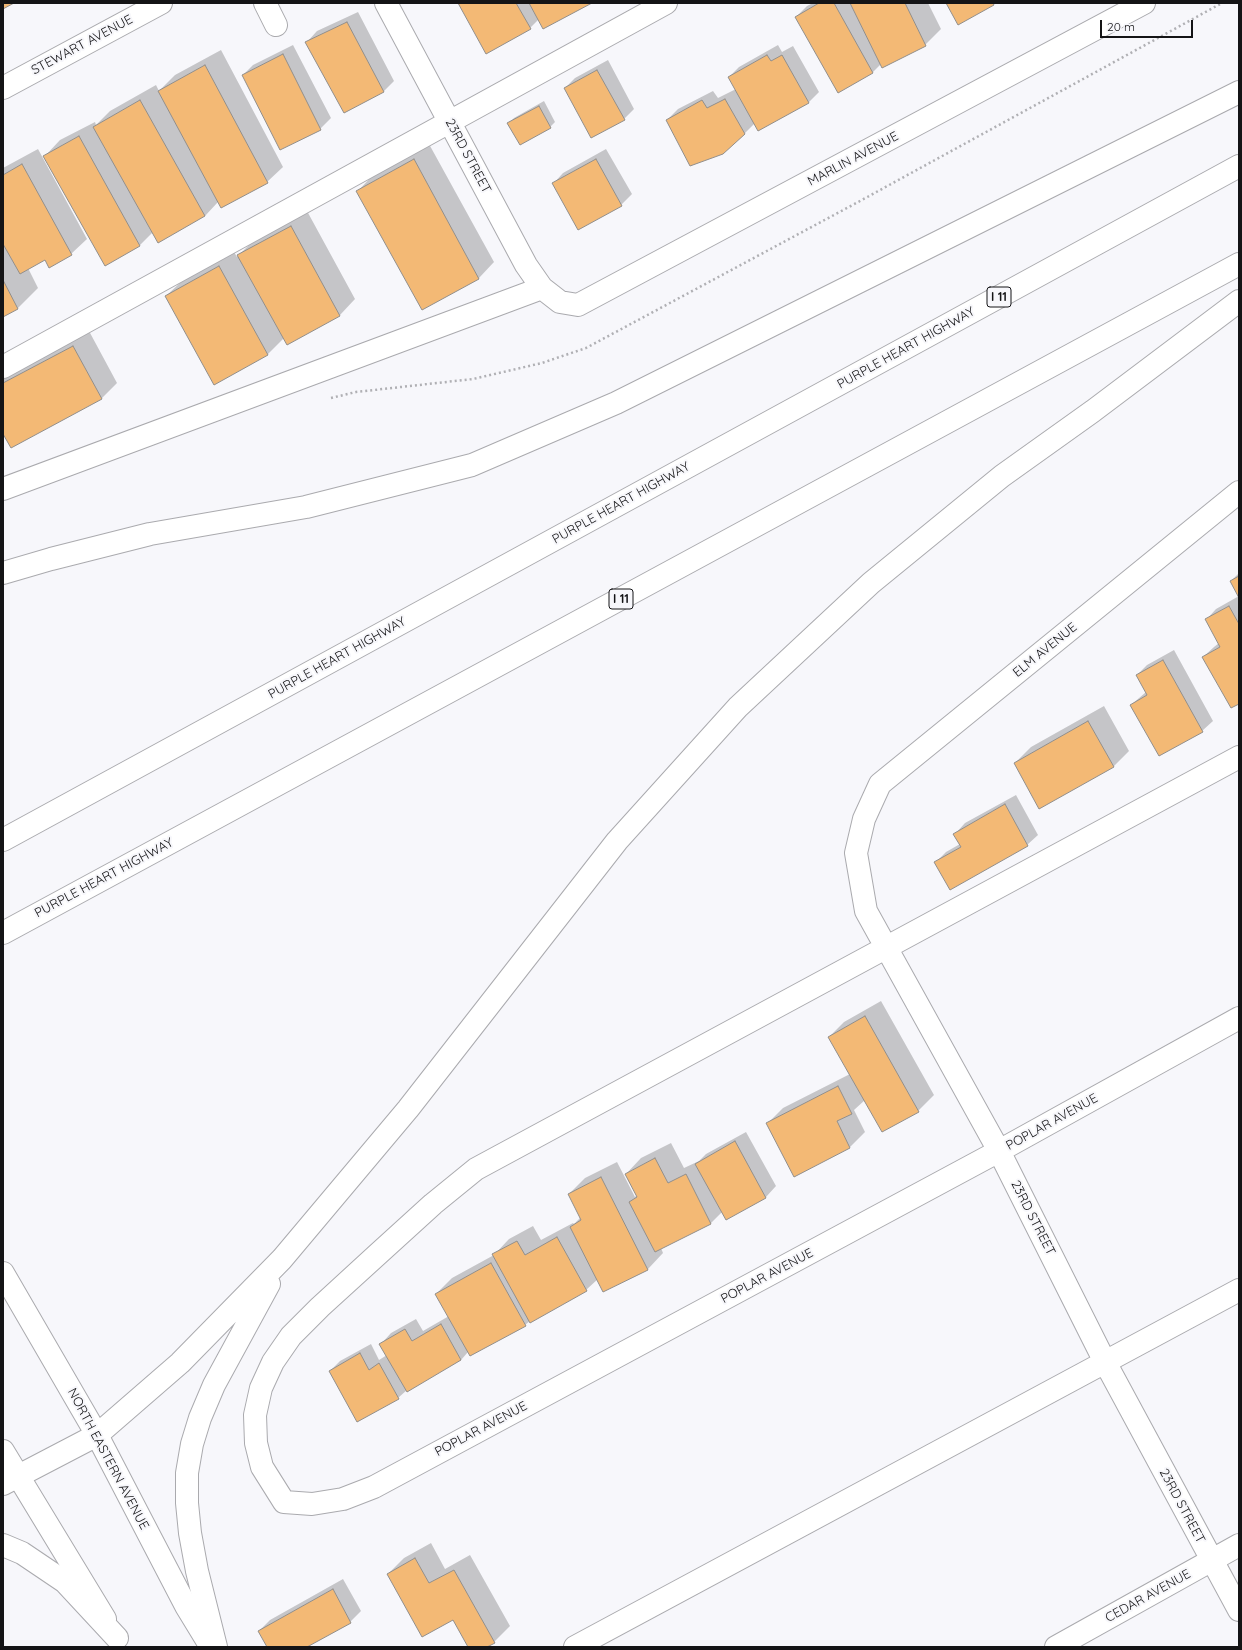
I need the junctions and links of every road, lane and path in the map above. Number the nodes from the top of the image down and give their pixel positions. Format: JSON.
{"nodes":[{"id":1,"x":161,"y":3,"type":"edge"},
{"id":2,"x":265,"y":3,"type":"edge"},
{"id":3,"x":386,"y":3,"type":"edge"},
{"id":4,"x":666,"y":3,"type":"edge"},
{"id":5,"x":1144,"y":3,"type":"edge"},
{"id":6,"x":276,"y":25,"type":"dead end"},
{"id":7,"x":3,"y":88,"type":"edge"},
{"id":8,"x":1239,"y":92,"type":"edge"},
{"id":9,"x":449,"y":121,"type":"junction"},
{"id":10,"x":1239,"y":166,"type":"edge"},
{"id":11,"x":1239,"y":264,"type":"edge"},
{"id":12,"x":542,"y":288,"type":"junction"},
{"id":13,"x":1239,"y":301,"type":"edge"},
{"id":14,"x":560,"y":302,"type":"joint"},
{"id":15,"x":3,"y":367,"type":"edge"},
{"id":16,"x":3,"y":489,"type":"edge"},
{"id":17,"x":1239,"y":492,"type":"edge"},
{"id":18,"x":51,"y":559,"type":"junction"},
{"id":19,"x":3,"y":573,"type":"edge"},
{"id":20,"x":3,"y":587,"type":"edge"},
{"id":21,"x":1239,"y":757,"type":"edge"},
{"id":22,"x":864,"y":819,"type":"joint"},
{"id":23,"x":3,"y":840,"type":"edge"},
{"id":24,"x":3,"y":933,"type":"edge"},
{"id":25,"x":886,"y":949,"type":"junction"},
{"id":26,"x":1239,"y":1018,"type":"edge"},
{"id":27,"x":999,"y":1151,"type":"junction"},
{"id":28,"x":282,"y":1259,"type":"junction"},
{"id":29,"x":3,"y":1273,"type":"edge"},
{"id":30,"x":1239,"y":1290,"type":"edge"},
{"id":31,"x":1105,"y":1362,"type":"junction"},
{"id":32,"x":97,"y":1435,"type":"junction"},
{"id":33,"x":3,"y":1450,"type":"edge"},
{"id":34,"x":11,"y":1480,"type":"edge"},
{"id":35,"x":3,"y":1545,"type":"edge"},
{"id":36,"x":1239,"y":1545,"type":"edge"},
{"id":37,"x":1211,"y":1560,"type":"junction"},
{"id":38,"x":1239,"y":1610,"type":"edge"},
{"id":39,"x":120,"y":1642,"type":"edge"},
{"id":40,"x":210,"y":1647,"type":"edge"},
{"id":41,"x":216,"y":1647,"type":"edge"},
{"id":42,"x":575,"y":1647,"type":"edge"},
{"id":43,"x":1056,"y":1647,"type":"edge"}],
"edges":[{"from":1,"to":7,"type":"main road","name":"STEWART AVENUE"},
{"from":2,"to":6,"type":"main road"},
{"from":3,"to":9,"type":"main road","name":"23RD STREET"},
{"from":4,"to":9,"type":"main road"},
{"from":5,"to":14,"type":"main road","name":"MARLIN AVENUE"},
{"from":8,"to":18,"type":"main road"},
{"from":9,"to":12,"type":"main road","name":"23RD STREET"},
{"from":9,"to":15,"type":"main road"},
{"from":10,"to":23,"type":"main road","name":"PURPLE HEART HIGHWAY","number":"I 11"},
{"from":11,"to":24,"type":"main road","name":"PURPLE HEART HIGHWAY","number":"I 11"},
{"from":12,"to":14,"type":"main road","name":"23RD STREET"},
{"from":12,"to":16,"type":"main road"},
{"from":13,"to":28,"type":"main road"},
{"from":17,"to":22,"type":"main road","name":"ELM AVENUE"},
{"from":18,"to":19,"type":"main road"},
{"from":18,"to":20,"type":"main road"},
{"from":21,"to":25,"type":"main road"},
{"from":22,"to":25,"type":"main road","name":"23RD STREET"},
{"from":25,"to":27,"type":"main road","name":"23RD STREET"},
{"from":25,"to":27,"type":"main road","name":"POPLAR AVENUE"},
{"from":26,"to":27,"type":"main road","name":"POPLAR AVENUE"},
{"from":27,"to":31,"type":"main road","name":"23RD STREET"},
{"from":28,"to":32,"type":"main road"},
{"from":28,"to":41,"type":"main road"},
{"from":29,"to":32,"type":"main road","name":"NORTH EASTERN AVENUE"},
{"from":30,"to":31,"type":"main road"},
{"from":31,"to":37,"type":"main road","name":"23RD STREET"},
{"from":31,"to":42,"type":"main road"},
{"from":32,"to":34,"type":"main road"},
{"from":32,"to":40,"type":"main road","name":"NORTH EASTERN AVENUE"},
{"from":33,"to":34,"type":"main road"},
{"from":34,"to":39,"type":"main road"},
{"from":35,"to":39,"type":"main road"},
{"from":36,"to":37,"type":"main road","name":"CEDAR AVENUE"},
{"from":37,"to":38,"type":"main road","name":"23RD STREET"},
{"from":37,"to":43,"type":"main road","name":"CEDAR AVENUE"}]}
